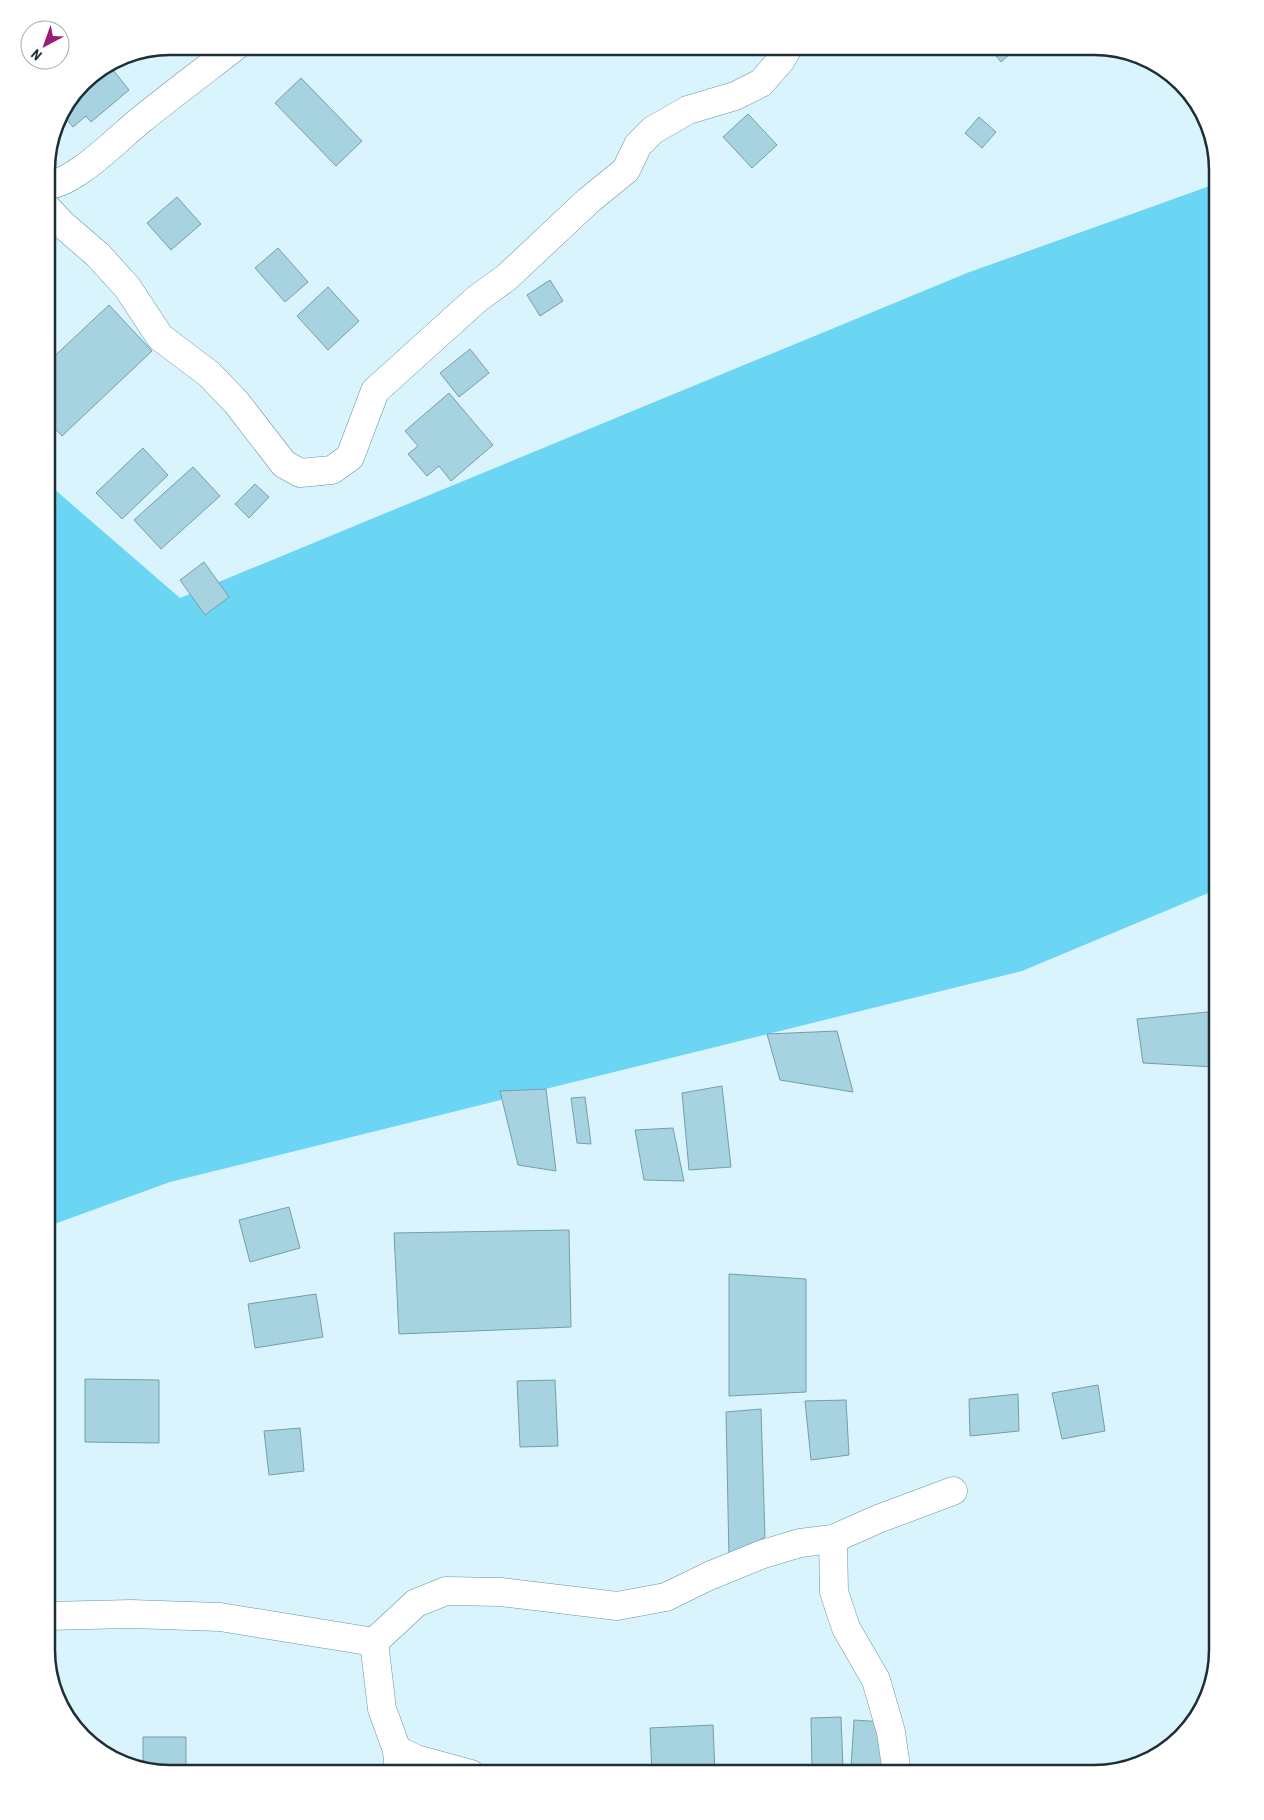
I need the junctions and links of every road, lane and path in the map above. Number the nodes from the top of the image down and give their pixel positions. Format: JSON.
{"nodes":[{"id":1,"x":224,"y":55,"type":"edge"},
{"id":2,"x":784,"y":55,"type":"edge"},
{"id":3,"x":55,"y":184,"type":"edge"},
{"id":4,"x":55,"y":217,"type":"edge"},
{"id":5,"x":953,"y":1491,"type":"dead end"},
{"id":6,"x":833,"y":1539,"type":"junction"},
{"id":7,"x":55,"y":1616,"type":"edge"},
{"id":8,"x":374,"y":1642,"type":"junction"},
{"id":9,"x":398,"y":1762,"type":"edge"},
{"id":10,"x":438,"y":1765,"type":"edge"},
{"id":11,"x":896,"y":1765,"type":"edge"}],
"edges":[{"from":1,"to":3,"type":"street"},
{"from":2,"to":4,"type":"street"},
{"from":5,"to":6,"type":"street"},
{"from":6,"to":8,"type":"street"},
{"from":6,"to":11,"type":"street"},
{"from":7,"to":8,"type":"street"},
{"from":8,"to":9,"type":"street"},
{"from":9,"to":10,"type":"street"}]}
